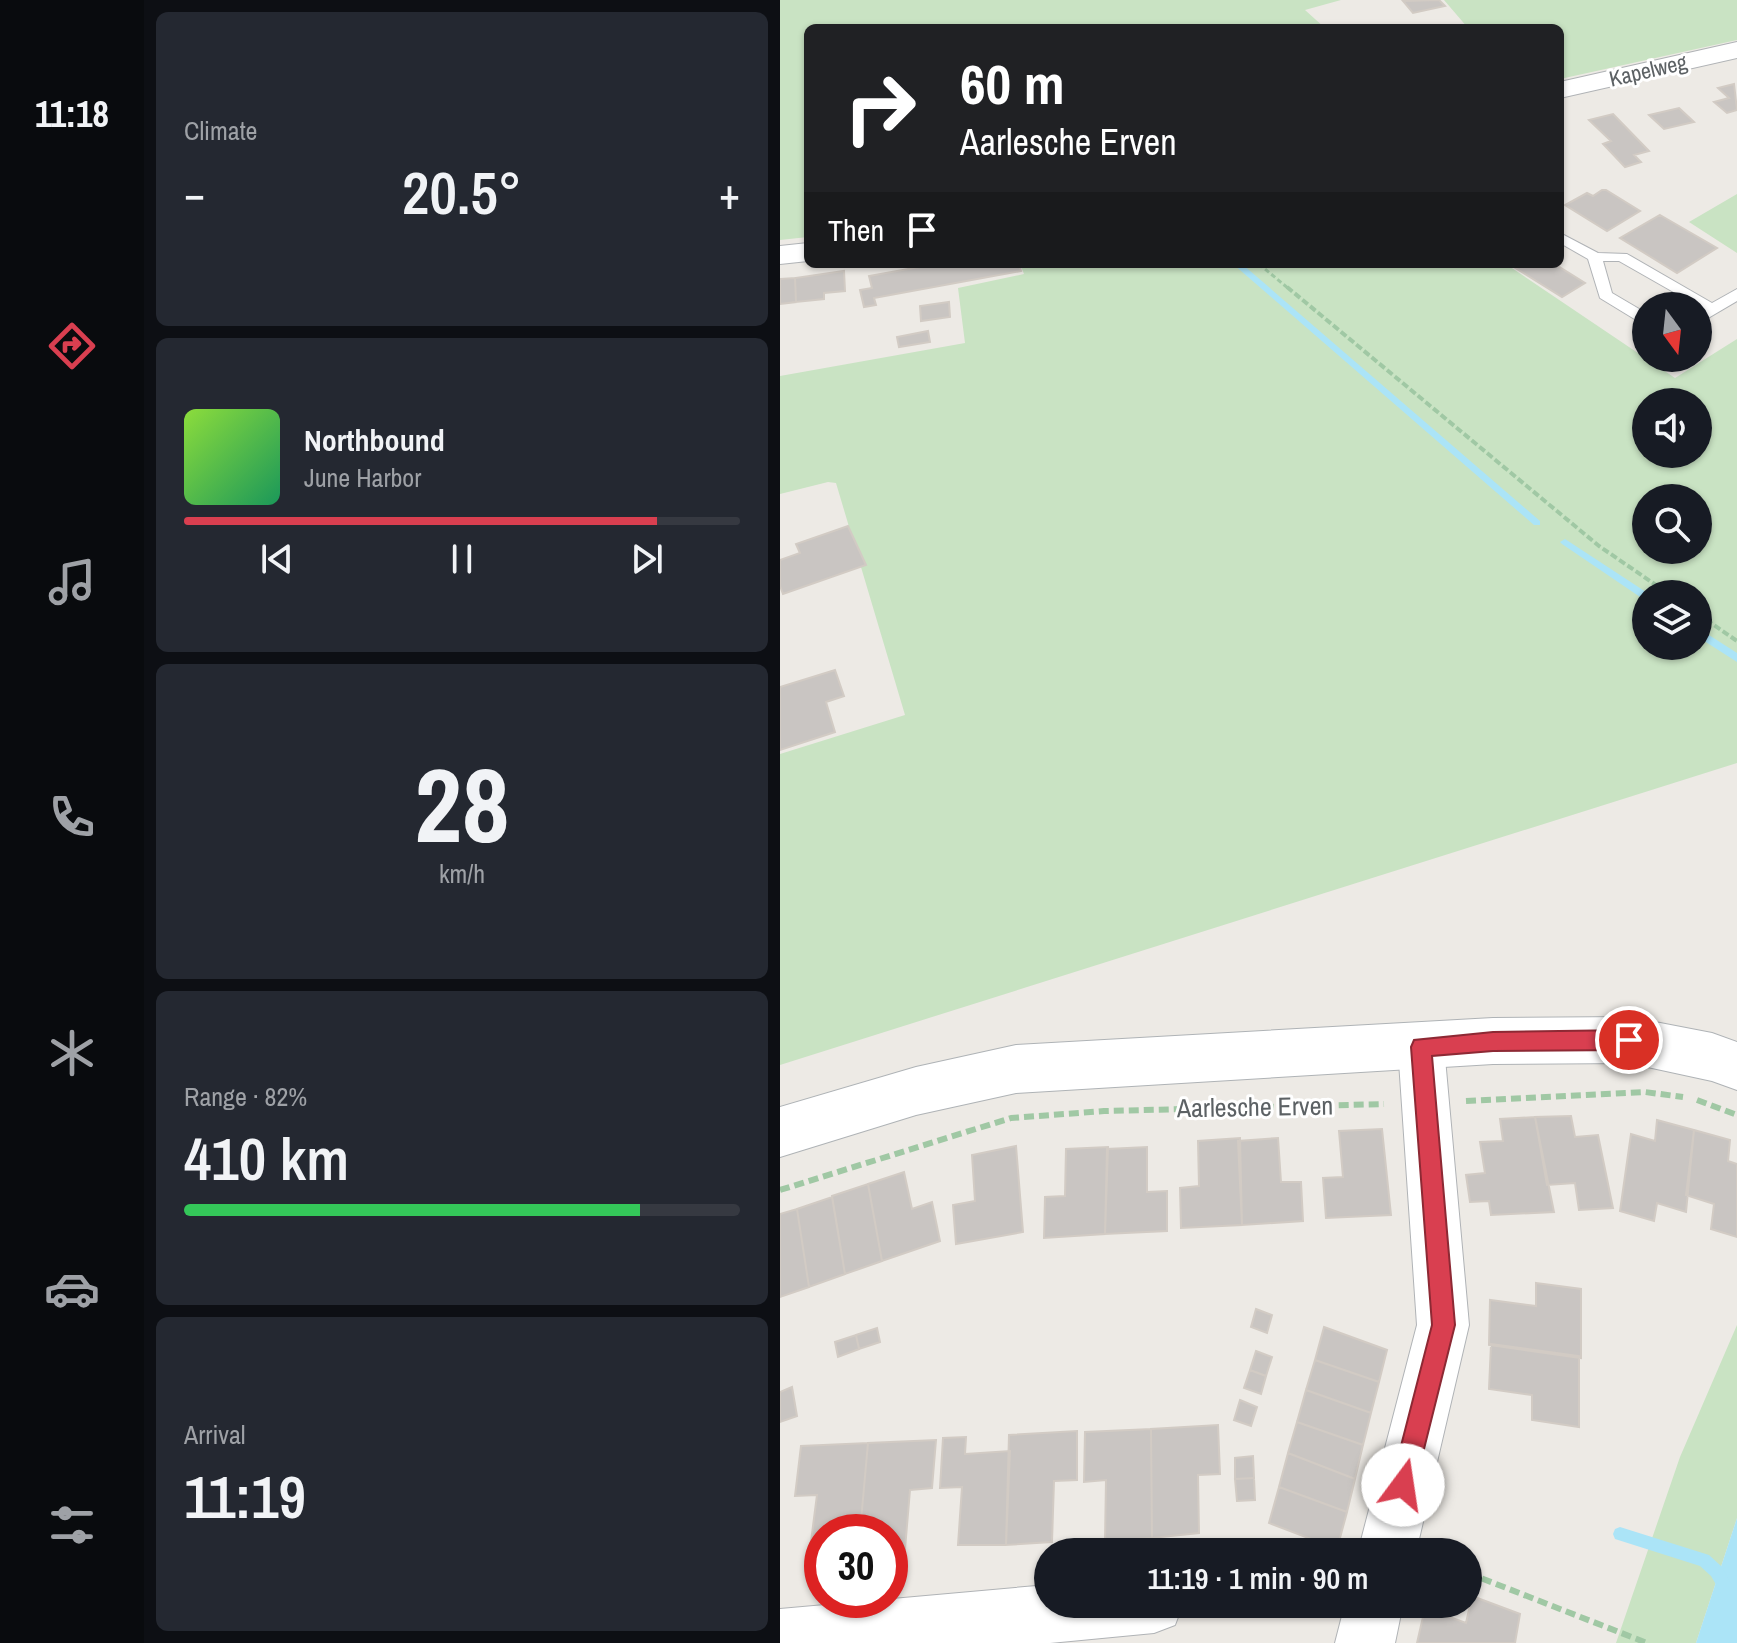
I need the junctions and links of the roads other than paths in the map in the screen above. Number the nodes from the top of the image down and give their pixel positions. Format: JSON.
{"nodes":[{"id":1,"x":1737,"y":50,"type":"edge"},
{"id":2,"x":1564,"y":89,"type":"edge"},
{"id":3,"x":1564,"y":239,"type":"edge"},
{"id":4,"x":804,"y":252,"type":"edge"},
{"id":5,"x":780,"y":255,"type":"edge"},
{"id":6,"x":1595,"y":257,"type":"junction"},
{"id":7,"x":1681,"y":292,"type":"edge"},
{"id":8,"x":1737,"y":294,"type":"edge"},
{"id":9,"x":1712,"y":310,"type":"edge"},
{"id":10,"x":1632,"y":311,"type":"edge"},
{"id":11,"x":1421,"y":1047,"type":"junction"},
{"id":12,"x":1737,"y":1066,"type":"edge"},
{"id":13,"x":780,"y":1132,"type":"edge"},
{"id":14,"x":1390,"y":1538,"type":"edge"},
{"id":15,"x":1034,"y":1615,"type":"edge"},
{"id":16,"x":1371,"y":1618,"type":"edge"},
{"id":17,"x":780,"y":1639,"type":"edge"},
{"id":18,"x":1365,"y":1643,"type":"edge"}],
"edges":[{"from":1,"to":2,"type":"street","name":"Kapelweg"},
{"from":3,"to":6,"type":"lane"},
{"from":4,"to":5,"type":"street"},
{"from":6,"to":7,"type":"lane"},
{"from":6,"to":10,"type":"lane"},
{"from":8,"to":9,"type":"lane"},
{"from":11,"to":12,"type":"street","name":"Aarlesche Erven"},
{"from":11,"to":13,"type":"street","name":"Aarlesche Erven"},
{"from":11,"to":14,"type":"street"},
{"from":15,"to":17,"type":"street"},
{"from":16,"to":18,"type":"street"}]}
